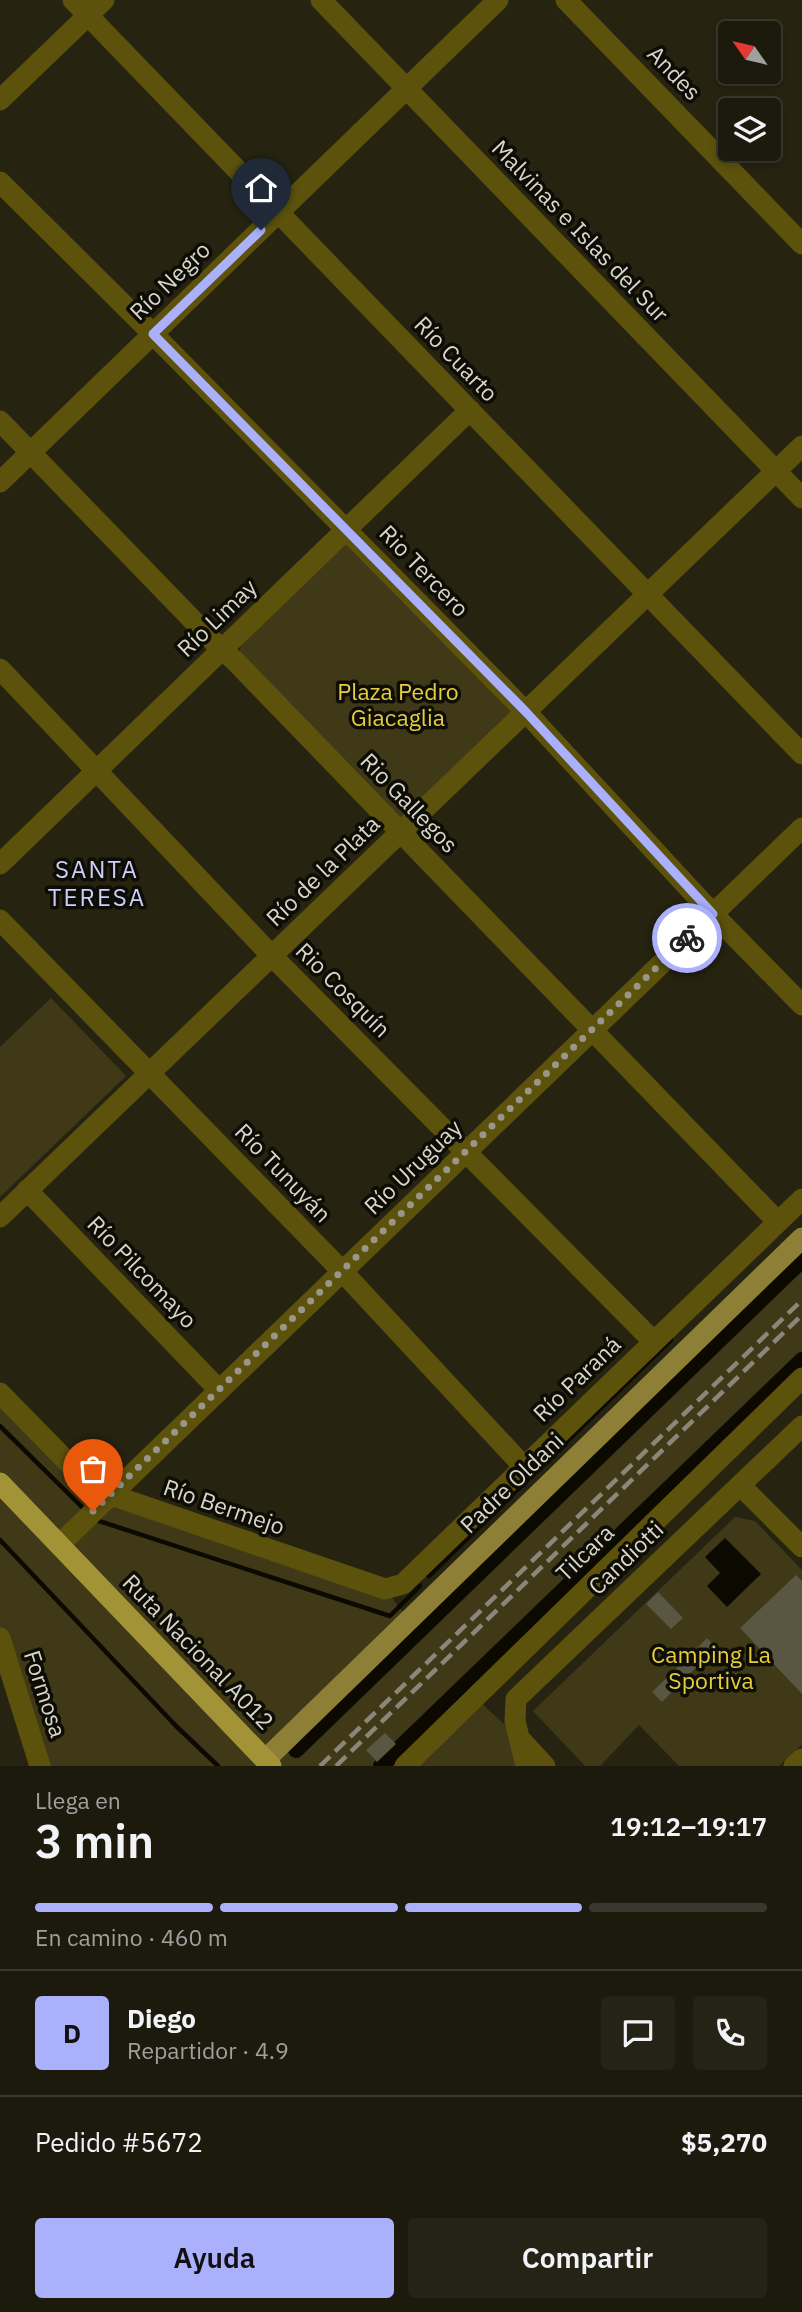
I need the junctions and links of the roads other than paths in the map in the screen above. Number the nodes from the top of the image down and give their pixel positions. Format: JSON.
{"nodes":[{"id":1,"x":104,"y":0,"type":"edge"},
{"id":2,"x":321,"y":0,"type":"edge"},
{"id":3,"x":498,"y":0,"type":"edge"},
{"id":4,"x":566,"y":0,"type":"edge"},
{"id":5,"x":80,"y":8,"type":"edge"},
{"id":6,"x":406,"y":89,"type":"junction"},
{"id":7,"x":0,"y":100,"type":"edge"},
{"id":8,"x":0,"y":182,"type":"edge"},
{"id":9,"x":278,"y":213,"type":"junction"},
{"id":10,"x":802,"y":244,"type":"edge"},
{"id":11,"x":153,"y":334,"type":"junction"},
{"id":12,"x":470,"y":411,"type":"junction"},
{"id":13,"x":0,"y":421,"type":"edge"},
{"id":14,"x":802,"y":446,"type":"edge"},
{"id":15,"x":30,"y":452,"type":"junction"},
{"id":16,"x":776,"y":471,"type":"junction"},
{"id":17,"x":0,"y":482,"type":"edge"},
{"id":18,"x":802,"y":498,"type":"edge"},
{"id":19,"x":347,"y":530,"type":"junction"},
{"id":20,"x":648,"y":595,"type":"junction"},
{"id":21,"x":222,"y":649,"type":"junction"},
{"id":22,"x":0,"y":669,"type":"edge"},
{"id":23,"x":526,"y":712,"type":"junction"},
{"id":24,"x":802,"y":754,"type":"edge"},
{"id":25,"x":98,"y":770,"type":"junction"},
{"id":26,"x":802,"y":828,"type":"edge"},
{"id":27,"x":401,"y":832,"type":"junction"},
{"id":28,"x":0,"y":864,"type":"edge"},
{"id":29,"x":713,"y":914,"type":"junction"},
{"id":30,"x":0,"y":920,"type":"edge"},
{"id":31,"x":272,"y":956,"type":"junction"},
{"id":32,"x":802,"y":1005,"type":"edge"},
{"id":33,"x":592,"y":1030,"type":"junction"},
{"id":34,"x":149,"y":1073,"type":"junction"},
{"id":35,"x":466,"y":1152,"type":"junction"},
{"id":36,"x":27,"y":1190,"type":"junction"},
{"id":37,"x":802,"y":1199,"type":"edge"},
{"id":38,"x":0,"y":1217,"type":"edge"},
{"id":39,"x":778,"y":1222,"type":"junction"},
{"id":40,"x":802,"y":1238,"type":"edge"},
{"id":41,"x":342,"y":1271,"type":"junction"},
{"id":42,"x":654,"y":1342,"type":"junction"},
{"id":43,"x":802,"y":1378,"type":"edge"},
{"id":44,"x":219,"y":1390,"type":"junction"},
{"id":45,"x":0,"y":1393,"type":"edge"},
{"id":46,"x":802,"y":1426,"type":"edge"},
{"id":47,"x":524,"y":1467,"type":"junction"},
{"id":48,"x":0,"y":1483,"type":"edge"},
{"id":49,"x":740,"y":1485,"type":"junction"},
{"id":50,"x":110,"y":1495,"type":"junction"},
{"id":51,"x":60,"y":1544,"type":"junction"},
{"id":52,"x":802,"y":1547,"type":"edge"},
{"id":53,"x":414,"y":1573,"type":"junction"},
{"id":54,"x":384,"y":1589,"type":"joint"},
{"id":55,"x":438,"y":1592,"type":"junction"},
{"id":56,"x":561,"y":1614,"type":"junction"},
{"id":57,"x":582,"y":1636,"type":"junction"},
{"id":58,"x":0,"y":1638,"type":"edge"},
{"id":59,"x":521,"y":1740,"type":"junction"},
{"id":60,"x":802,"y":1759,"type":"edge"},
{"id":61,"x":265,"y":1764,"type":"edge"},
{"id":62,"x":40,"y":1766,"type":"edge"},
{"id":63,"x":405,"y":1766,"type":"edge"},
{"id":64,"x":526,"y":1766,"type":"edge"},
{"id":65,"x":545,"y":1766,"type":"edge"},
{"id":66,"x":794,"y":1766,"type":"edge"}],
"edges":[{"from":1,"to":5,"type":"street"},
{"from":2,"to":6,"type":"street","name":"Malvinas e Islas del Sur"},
{"from":3,"to":6,"type":"street","name":"Río Negro"},
{"from":4,"to":10,"type":"street","name":"Andes"},
{"from":5,"to":7,"type":"street"},
{"from":5,"to":9,"type":"street","name":"Río Cuarto"},
{"from":6,"to":9,"type":"street","name":"Río Negro"},
{"from":6,"to":16,"type":"street","name":"Malvinas e Islas del Sur"},
{"from":8,"to":11,"type":"street","name":"Rio Tercero"},
{"from":9,"to":11,"type":"street","name":"Río Negro"},
{"from":9,"to":12,"type":"street","name":"Río Cuarto"},
{"from":11,"to":15,"type":"street","name":"Río Negro"},
{"from":11,"to":19,"type":"street","name":"Rio Tercero"},
{"from":12,"to":19,"type":"street","name":"Río Limay"},
{"from":12,"to":20,"type":"street","name":"Río Cuarto"},
{"from":13,"to":15,"type":"street","name":"Rio Gallegos"},
{"from":14,"to":16,"type":"street","name":"Río de la Plata"},
{"from":15,"to":17,"type":"street","name":"Río Negro"},
{"from":15,"to":21,"type":"street","name":"Rio Gallegos"},
{"from":16,"to":18,"type":"street","name":"Malvinas e Islas del Sur"},
{"from":16,"to":20,"type":"street","name":"Río de la Plata"},
{"from":19,"to":21,"type":"street","name":"Río Limay"},
{"from":19,"to":23,"type":"street","name":"Rio Tercero"},
{"from":20,"to":23,"type":"street","name":"Río de la Plata"},
{"from":20,"to":24,"type":"street","name":"Río Cuarto"},
{"from":21,"to":25,"type":"street","name":"Río Limay"},
{"from":21,"to":27,"type":"street","name":"Rio Gallegos"},
{"from":22,"to":25,"type":"street","name":"Rio Cosquín"},
{"from":23,"to":27,"type":"street","name":"Río de la Plata"},
{"from":23,"to":29,"type":"street","name":"Rio Tercero"},
{"from":25,"to":28,"type":"street","name":"Río Limay"},
{"from":25,"to":31,"type":"street","name":"Rio Cosquín"},
{"from":26,"to":29,"type":"street","name":"Río Uruguay"},
{"from":27,"to":31,"type":"street","name":"Río de la Plata"},
{"from":27,"to":33,"type":"street","name":"Rio Gallegos"},
{"from":29,"to":32,"type":"street","name":"Rio Tercero"},
{"from":29,"to":33,"type":"street","name":"Río Uruguay"},
{"from":30,"to":34,"type":"street","name":"Río Tunuyán"},
{"from":31,"to":34,"type":"street","name":"Río de la Plata"},
{"from":31,"to":35,"type":"street","name":"Rio Cosquín"},
{"from":33,"to":35,"type":"street","name":"Río Uruguay"},
{"from":33,"to":39,"type":"street","name":"Rio Gallegos"},
{"from":34,"to":36,"type":"street","name":"Río de la Plata"},
{"from":34,"to":41,"type":"street","name":"Río Tunuyán"},
{"from":35,"to":41,"type":"street","name":"Río Uruguay"},
{"from":35,"to":42,"type":"street","name":"Rio Cosquín"},
{"from":36,"to":38,"type":"street","name":"Río de la Plata"},
{"from":36,"to":44,"type":"street","name":"Río Pilcomayo"},
{"from":37,"to":39,"type":"street","name":"Río Paraná"},
{"from":39,"to":42,"type":"street","name":"Río Paraná"},
{"from":40,"to":55,"type":"main road","name":"Padre Oldani"},
{"from":41,"to":44,"type":"street","name":"Río Uruguay"},
{"from":41,"to":47,"type":"street","name":"Río Tunuyán"},
{"from":42,"to":47,"type":"street","name":"Río Paraná"},
{"from":43,"to":56,"type":"street","name":"Tilcara"},
{"from":44,"to":50,"type":"street","name":"Río Uruguay"},
{"from":45,"to":50,"type":"street","name":"Río Bermejo"},
{"from":46,"to":49,"type":"street","name":"Candiotti"},
{"from":47,"to":53,"type":"street","name":"Río Paraná"},
{"from":48,"to":51,"type":"highway","name":"Ruta Nacional A012"},
{"from":49,"to":52,"type":"street"},
{"from":49,"to":57,"type":"street","name":"Candiotti"},
{"from":50,"to":51,"type":"street","name":"Río Uruguay"},
{"from":50,"to":54,"type":"street","name":"Río Bermejo"},
{"from":51,"to":61,"type":"highway","name":"Ruta Nacional A012"},
{"from":53,"to":54,"type":"street","name":"Río Paraná"},
{"from":53,"to":55,"type":"street"},
{"from":55,"to":61,"type":"main road","name":"Padre Oldani"},
{"from":56,"to":57,"type":"street"},
{"from":56,"to":63,"type":"street","name":"Tilcara"},
{"from":57,"to":59,"type":"street","name":"Candiotti"},
{"from":58,"to":62,"type":"street","name":"Formosa"},
{"from":59,"to":64,"type":"street"},
{"from":59,"to":65,"type":"street"},
{"from":60,"to":66,"type":"street"}]}
